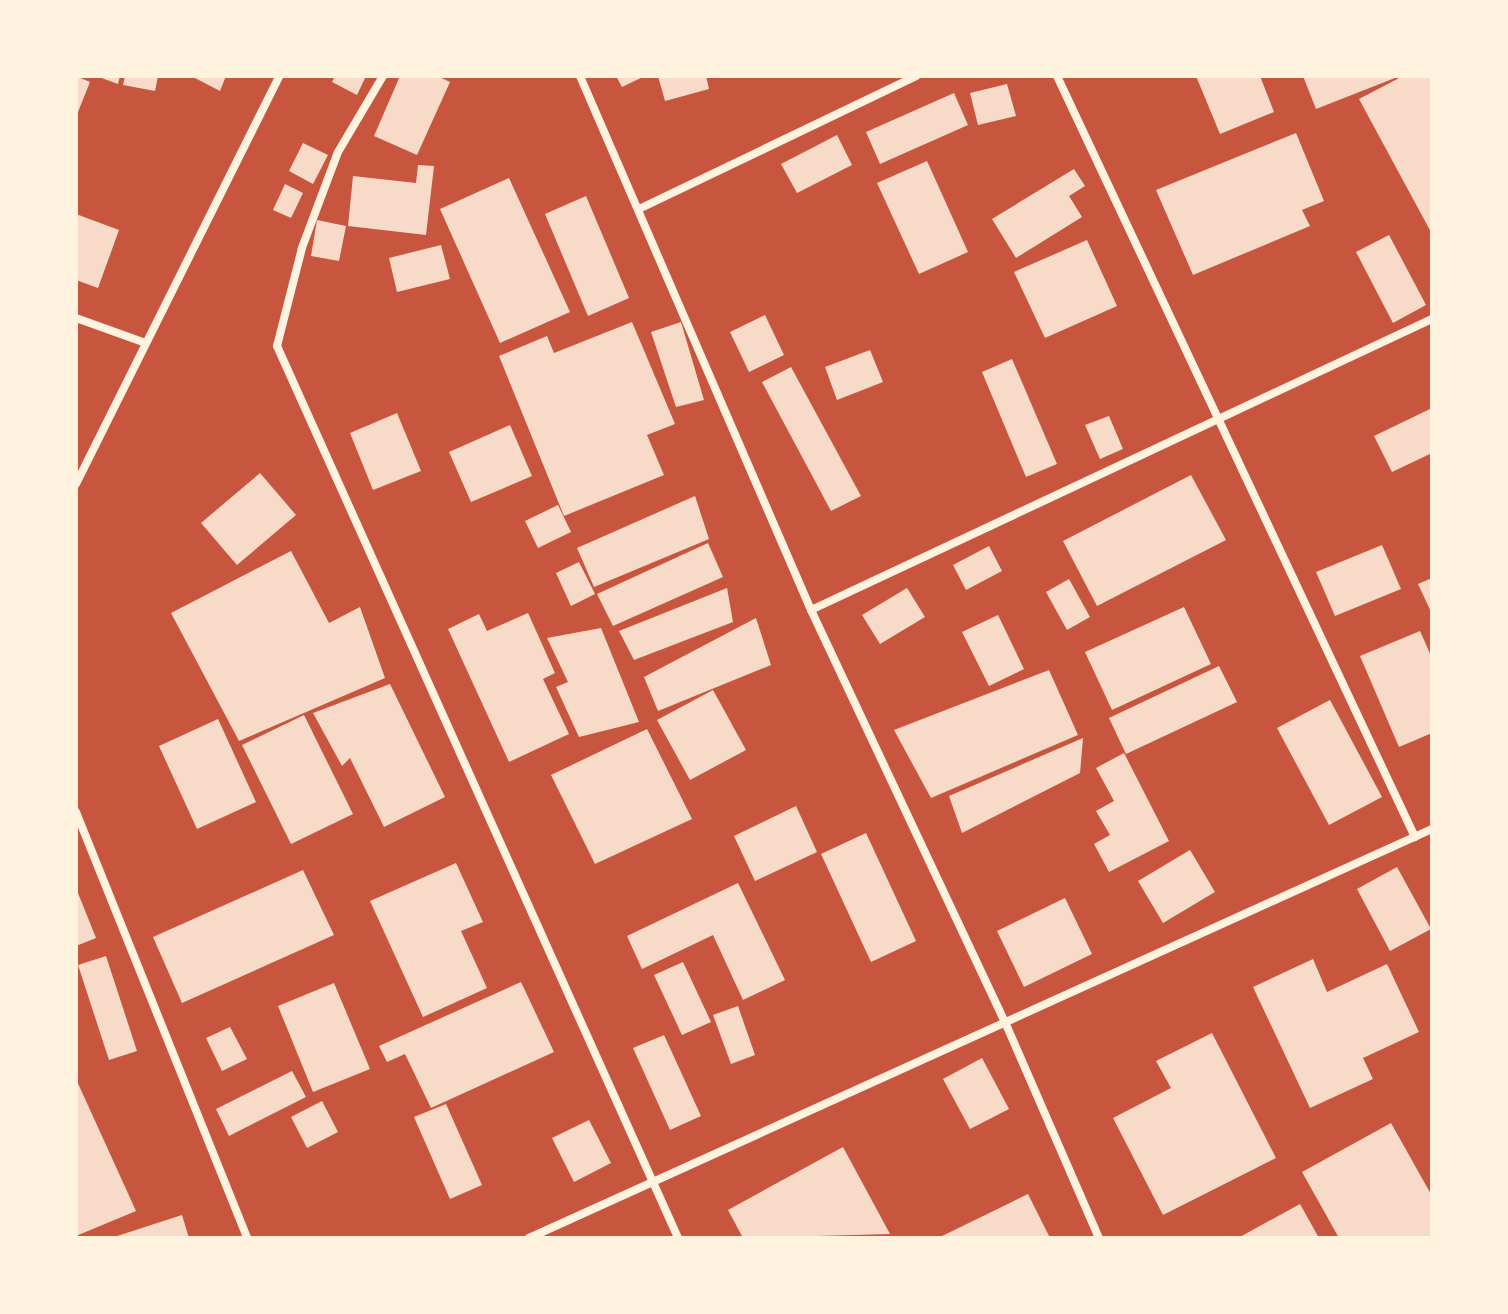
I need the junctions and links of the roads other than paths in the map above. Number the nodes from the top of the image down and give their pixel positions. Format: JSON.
{"nodes":[{"id":1,"x":279,"y":76,"type":"edge"},
{"id":2,"x":383,"y":76,"type":"edge"},
{"id":3,"x":580,"y":76,"type":"edge"},
{"id":4,"x":916,"y":76,"type":"edge"},
{"id":5,"x":1057,"y":76,"type":"edge"},
{"id":6,"x":641,"y":208,"type":"junction"},
{"id":7,"x":76,"y":318,"type":"edge"},
{"id":8,"x":1432,"y":319,"type":"edge"},
{"id":9,"x":143,"y":342,"type":"junction"},
{"id":10,"x":1222,"y":418,"type":"junction"},
{"id":11,"x":76,"y":484,"type":"edge"},
{"id":12,"x":811,"y":610,"type":"junction"},
{"id":13,"x":76,"y":812,"type":"edge"},
{"id":14,"x":1432,"y":829,"type":"edge"},
{"id":15,"x":1415,"y":837,"type":"junction"},
{"id":16,"x":1005,"y":1022,"type":"junction"},
{"id":17,"x":651,"y":1182,"type":"junction"},
{"id":18,"x":247,"y":1238,"type":"edge"},
{"id":19,"x":529,"y":1238,"type":"edge"},
{"id":20,"x":678,"y":1238,"type":"edge"},
{"id":21,"x":1099,"y":1238,"type":"edge"}],
"edges":[{"from":1,"to":9,"type":"street"},
{"from":2,"to":17,"type":"street"},
{"from":3,"to":6,"type":"street"},
{"from":4,"to":6,"type":"street"},
{"from":5,"to":10,"type":"street"},
{"from":6,"to":12,"type":"street"},
{"from":7,"to":9,"type":"street"},
{"from":8,"to":10,"type":"street"},
{"from":9,"to":11,"type":"street"},
{"from":10,"to":12,"type":"street"},
{"from":10,"to":15,"type":"street"},
{"from":12,"to":16,"type":"street"},
{"from":13,"to":18,"type":"street"},
{"from":14,"to":15,"type":"street"},
{"from":15,"to":16,"type":"street"},
{"from":16,"to":17,"type":"street"},
{"from":16,"to":21,"type":"street"},
{"from":17,"to":19,"type":"street"},
{"from":17,"to":20,"type":"street"}]}
